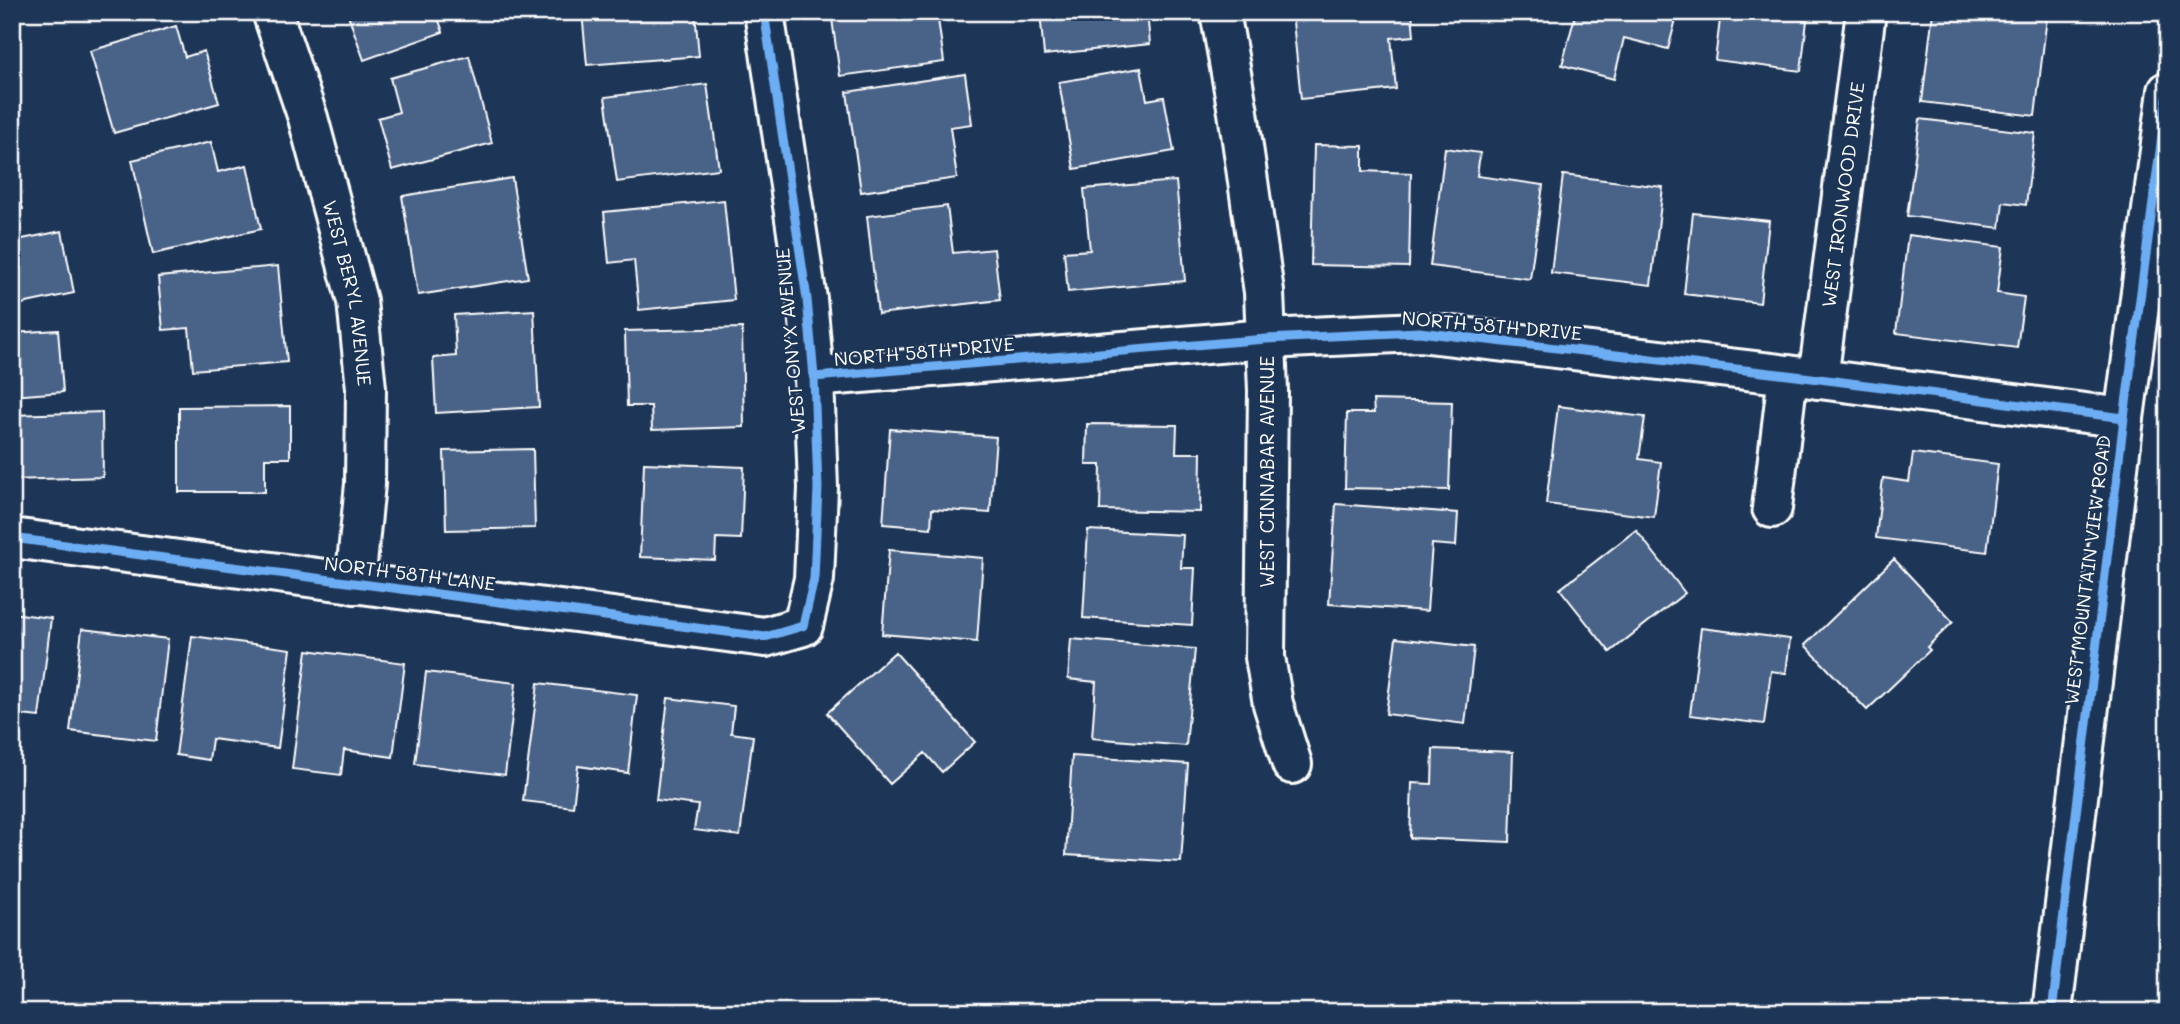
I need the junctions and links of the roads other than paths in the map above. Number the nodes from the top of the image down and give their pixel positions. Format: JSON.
{"nodes":[{"id":1,"x":272,"y":12,"type":"edge"},
{"id":2,"x":764,"y":12,"type":"edge"},
{"id":3,"x":1220,"y":12,"type":"edge"},
{"id":4,"x":1866,"y":12,"type":"edge"},
{"id":5,"x":2168,"y":91,"type":"edge"},
{"id":6,"x":1266,"y":340,"type":"junction"},
{"id":7,"x":814,"y":377,"type":"junction"},
{"id":8,"x":1803,"y":377,"type":"junction"},
{"id":9,"x":2124,"y":418,"type":"junction"},
{"id":10,"x":1772,"y":508,"type":"dead end"},
{"id":11,"x":12,"y":538,"type":"edge"},
{"id":12,"x":355,"y":584,"type":"junction"},
{"id":13,"x":803,"y":626,"type":"joint"},
{"id":14,"x":1292,"y":764,"type":"dead end"},
{"id":15,"x":2052,"y":1012,"type":"edge"}],
"edges":[{"from":1,"to":12,"type":"street","name":"WEST BERYL AVENUE"},
{"from":2,"to":7,"type":"street","name":"WEST ONYX AVENUE"},
{"from":3,"to":6,"type":"street","name":"WEST CINNABAR AVENUE"},
{"from":4,"to":8,"type":"street","name":"WEST IRONWOOD DRIVE"},
{"from":5,"to":9,"type":"street","name":"WEST MOUNTAIN VIEW ROAD"},
{"from":6,"to":7,"type":"street","name":"NORTH 58TH DRIVE"},
{"from":6,"to":8,"type":"street","name":"NORTH 58TH DRIVE"},
{"from":6,"to":14,"type":"street","name":"WEST CINNABAR AVENUE"},
{"from":7,"to":13,"type":"street","name":"WEST ONYX AVENUE"},
{"from":8,"to":9,"type":"street","name":"NORTH 58TH DRIVE"},
{"from":8,"to":10,"type":"street","name":"WEST IRONWOOD DRIVE"},
{"from":9,"to":15,"type":"street","name":"WEST MOUNTAIN VIEW ROAD"},
{"from":11,"to":12,"type":"street","name":"NORTH 58TH LANE"},
{"from":12,"to":13,"type":"street","name":"NORTH 58TH LANE"}]}
